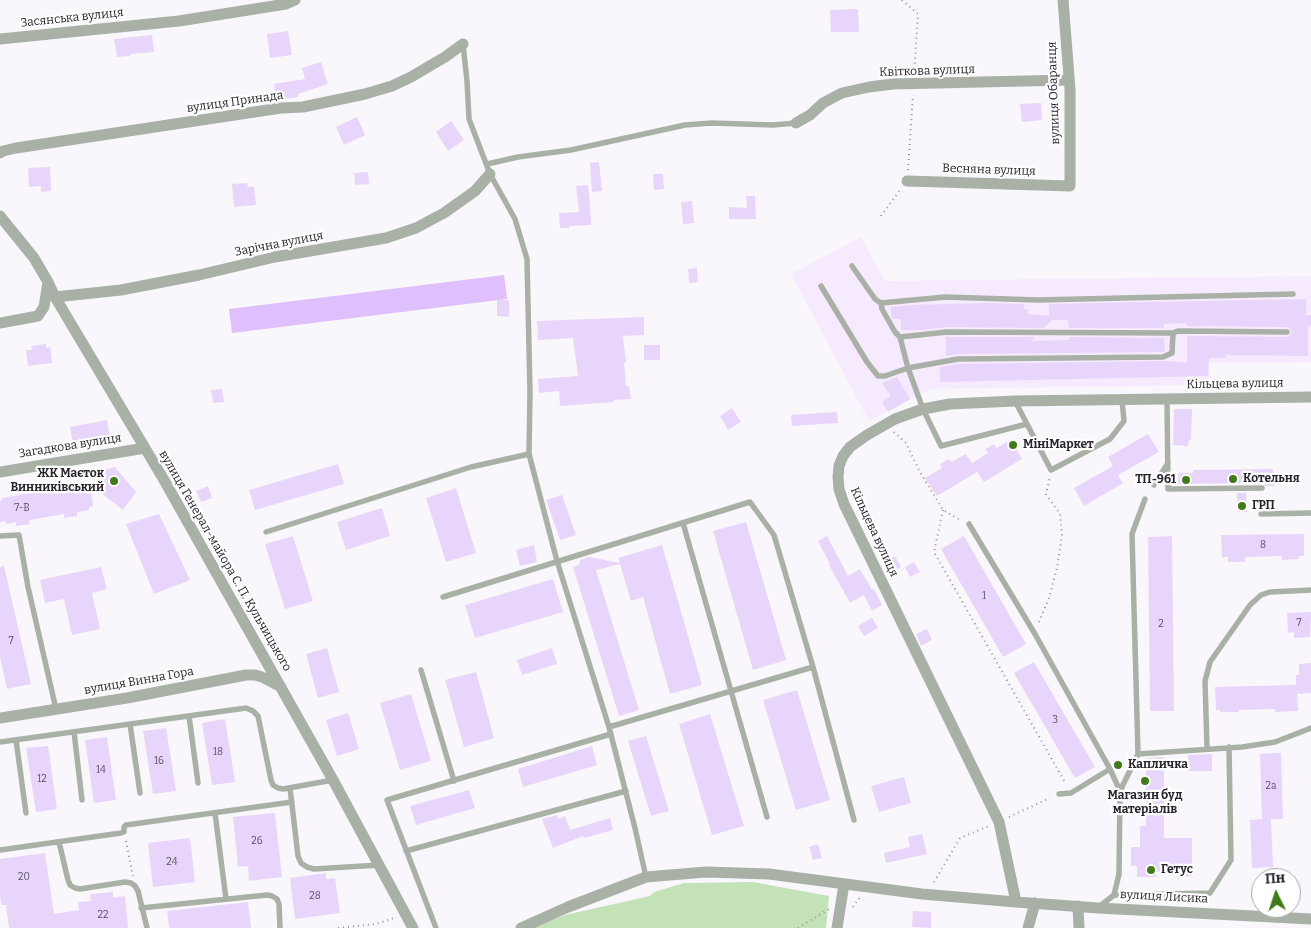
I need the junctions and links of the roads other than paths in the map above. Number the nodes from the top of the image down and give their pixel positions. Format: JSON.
{"nodes":[{"id":1,"x":295,"y":0,"type":"edge"},
{"id":2,"x":1063,"y":0,"type":"edge"},
{"id":3,"x":0,"y":39,"type":"edge"},
{"id":4,"x":463,"y":44,"type":"joint"},
{"id":5,"x":1070,"y":80,"type":"junction"},
{"id":6,"x":796,"y":123,"type":"joint"},
{"id":7,"x":0,"y":153,"type":"edge"},
{"id":8,"x":488,"y":169,"type":"junction"},
{"id":9,"x":907,"y":181,"type":"road end"},
{"id":10,"x":1070,"y":186,"type":"joint"},
{"id":11,"x":1,"y":214,"type":"edge"},
{"id":12,"x":852,"y":266,"type":"dead end"},
{"id":13,"x":48,"y":282,"type":"junction"},
{"id":14,"x":820,"y":286,"type":"dead end"},
{"id":15,"x":1293,"y":294,"type":"dead end"},
{"id":16,"x":55,"y":297,"type":"junction"},
{"id":17,"x":881,"y":303,"type":"junction"},
{"id":18,"x":0,"y":323,"type":"edge"},
{"id":19,"x":1287,"y":332,"type":"dead end"},
{"id":20,"x":1173,"y":333,"type":"junction"},
{"id":21,"x":900,"y":337,"type":"junction"},
{"id":22,"x":908,"y":368,"type":"junction"},
{"id":23,"x":1311,"y":397,"type":"edge"},
{"id":24,"x":1167,"y":398,"type":"junction"},
{"id":25,"x":1122,"y":400,"type":"junction"},
{"id":26,"x":1015,"y":401,"type":"junction"},
{"id":27,"x":923,"y":409,"type":"junction"},
{"id":28,"x":1027,"y":424,"type":"junction"},
{"id":29,"x":145,"y":448,"type":"junction"},
{"id":30,"x":529,"y":454,"type":"junction"},
{"id":31,"x":1168,"y":464,"type":"junction"},
{"id":32,"x":0,"y":472,"type":"edge"},
{"id":33,"x":1154,"y":485,"type":"dead end"},
{"id":34,"x":1262,"y":488,"type":"dead end"},
{"id":35,"x":1145,"y":499,"type":"dead end"},
{"id":36,"x":1311,"y":513,"type":"edge"},
{"id":37,"x":1261,"y":514,"type":"dead end"},
{"id":38,"x":683,"y":523,"type":"junction"},
{"id":39,"x":969,"y":524,"type":"road end"},
{"id":40,"x":266,"y":532,"type":"dead end"},
{"id":41,"x":0,"y":536,"type":"edge"},
{"id":42,"x":557,"y":561,"type":"junction"},
{"id":43,"x":1311,"y":590,"type":"edge"},
{"id":44,"x":443,"y":597,"type":"dead end"},
{"id":45,"x":813,"y":667,"type":"junction"},
{"id":46,"x":421,"y":670,"type":"dead end"},
{"id":47,"x":281,"y":687,"type":"junction"},
{"id":48,"x":731,"y":691,"type":"junction"},
{"id":49,"x":56,"y":708,"type":"junction"},
{"id":50,"x":189,"y":716,"type":"junction"},
{"id":51,"x":0,"y":718,"type":"edge"},
{"id":52,"x":130,"y":724,"type":"junction"},
{"id":53,"x":608,"y":727,"type":"junction"},
{"id":54,"x":1311,"y":728,"type":"edge"},
{"id":55,"x":74,"y":732,"type":"junction"},
{"id":56,"x":611,"y":734,"type":"junction"},
{"id":57,"x":16,"y":740,"type":"junction"},
{"id":58,"x":0,"y":742,"type":"edge"},
{"id":59,"x":1229,"y":747,"type":"junction"},
{"id":60,"x":1207,"y":748,"type":"junction"},
{"id":61,"x":1138,"y":754,"type":"junction"},
{"id":62,"x":1110,"y":769,"type":"junction"},
{"id":63,"x":333,"y":780,"type":"junction"},
{"id":64,"x":454,"y":781,"type":"junction"},
{"id":65,"x":198,"y":783,"type":"dead end"},
{"id":66,"x":290,"y":788,"type":"junction"},
{"id":67,"x":626,"y":791,"type":"junction"},
{"id":68,"x":1120,"y":791,"type":"junction"},
{"id":69,"x":140,"y":793,"type":"dead end"},
{"id":70,"x":1059,"y":794,"type":"road end"},
{"id":71,"x":82,"y":800,"type":"dead end"},
{"id":72,"x":292,"y":802,"type":"junction"},
{"id":73,"x":26,"y":813,"type":"dead end"},
{"id":74,"x":215,"y":813,"type":"junction"},
{"id":75,"x":767,"y":816,"type":"dead end"},
{"id":76,"x":854,"y":820,"type":"dead end"},
{"id":77,"x":60,"y":842,"type":"junction"},
{"id":78,"x":0,"y":850,"type":"edge"},
{"id":79,"x":406,"y":851,"type":"junction"},
{"id":80,"x":380,"y":865,"type":"junction"},
{"id":81,"x":646,"y":877,"type":"junction"},
{"id":82,"x":844,"y":884,"type":"junction"},
{"id":83,"x":1114,"y":895,"type":"junction"},
{"id":84,"x":226,"y":899,"type":"junction"},
{"id":85,"x":1016,"y":902,"type":"junction"},
{"id":86,"x":1035,"y":903,"type":"junction"},
{"id":87,"x":1078,"y":906,"type":"junction"},
{"id":88,"x":141,"y":908,"type":"junction"},
{"id":89,"x":1098,"y":908,"type":"junction"},
{"id":90,"x":1311,"y":919,"type":"edge"},
{"id":91,"x":1282,"y":923,"type":"edge"},
{"id":92,"x":147,"y":928,"type":"edge"},
{"id":93,"x":280,"y":928,"type":"edge"},
{"id":94,"x":413,"y":928,"type":"edge"},
{"id":95,"x":436,"y":928,"type":"edge"},
{"id":96,"x":521,"y":928,"type":"edge"},
{"id":97,"x":837,"y":928,"type":"edge"},
{"id":98,"x":1028,"y":928,"type":"edge"},
{"id":99,"x":1079,"y":928,"type":"edge"}],
"edges":[{"from":1,"to":3,"type":"street","name":"Засянська вулиця"},
{"from":2,"to":5,"type":"street","name":"вулиця Обаранця"},
{"from":4,"to":7,"type":"street","name":"вулиця Принада"},
{"from":4,"to":8,"type":"lane"},
{"from":5,"to":6,"type":"street","name":"Квіткова вулиця"},
{"from":5,"to":10,"type":"street","name":"вулиця Обаранця"},
{"from":6,"to":8,"type":"lane"},
{"from":8,"to":16,"type":"street","name":"Зарічна вулиця"},
{"from":8,"to":30,"type":"lane"},
{"from":9,"to":10,"type":"street","name":"Весняна вулиця"},
{"from":11,"to":13,"type":"street","name":"вулиця Генерал-майора С. П. Кульчицького"},
{"from":12,"to":17,"type":"lane"},
{"from":13,"to":16,"type":"street","name":"вулиця Генерал-майора С. П. Кульчицького"},
{"from":13,"to":18,"type":"street"},
{"from":14,"to":22,"type":"lane"},
{"from":15,"to":17,"type":"lane"},
{"from":16,"to":29,"type":"street","name":"вулиця Генерал-майора С. П. Кульчицького"},
{"from":17,"to":21,"type":"lane"},
{"from":19,"to":20,"type":"lane"},
{"from":20,"to":21,"type":"lane"},
{"from":20,"to":22,"type":"lane"},
{"from":21,"to":22,"type":"lane"},
{"from":22,"to":27,"type":"lane"},
{"from":23,"to":24,"type":"street","name":"Кільцева вулиця"},
{"from":24,"to":25,"type":"street","name":"Кільцева вулиця"},
{"from":24,"to":31,"type":"lane"},
{"from":25,"to":26,"type":"street","name":"Кільцева вулиця"},
{"from":25,"to":28,"type":"lane"},
{"from":26,"to":27,"type":"street","name":"Кільцева вулиця"},
{"from":26,"to":28,"type":"lane"},
{"from":27,"to":28,"type":"lane"},
{"from":27,"to":85,"type":"street","name":"Кільцева вулиця"},
{"from":29,"to":32,"type":"street","name":"Загадкова вулиця"},
{"from":29,"to":47,"type":"street","name":"вулиця Генерал-майора С. П. Кульчицького"},
{"from":30,"to":40,"type":"lane"},
{"from":30,"to":42,"type":"lane"},
{"from":31,"to":33,"type":"lane"},
{"from":31,"to":34,"type":"lane"},
{"from":35,"to":61,"type":"lane"},
{"from":36,"to":37,"type":"lane"},
{"from":38,"to":42,"type":"lane"},
{"from":38,"to":45,"type":"lane"},
{"from":38,"to":48,"type":"lane"},
{"from":39,"to":62,"type":"lane"},
{"from":41,"to":49,"type":"lane"},
{"from":42,"to":44,"type":"lane"},
{"from":42,"to":53,"type":"lane"},
{"from":43,"to":60,"type":"lane"},
{"from":45,"to":48,"type":"lane"},
{"from":45,"to":76,"type":"lane"},
{"from":46,"to":64,"type":"lane"},
{"from":47,"to":49,"type":"street","name":"вулиця Винна Гора"},
{"from":47,"to":63,"type":"street","name":"вулиця Генерал-майора С. П. Кульчицького"},
{"from":48,"to":53,"type":"lane"},
{"from":48,"to":75,"type":"lane"},
{"from":49,"to":51,"type":"street","name":"вулиця Винна Гора"},
{"from":50,"to":52,"type":"lane"},
{"from":50,"to":65,"type":"lane"},
{"from":50,"to":66,"type":"lane"},
{"from":52,"to":55,"type":"lane"},
{"from":52,"to":69,"type":"lane"},
{"from":53,"to":56,"type":"lane"},
{"from":54,"to":59,"type":"lane"},
{"from":55,"to":57,"type":"lane"},
{"from":55,"to":71,"type":"lane"},
{"from":56,"to":64,"type":"lane"},
{"from":56,"to":67,"type":"lane"},
{"from":57,"to":58,"type":"lane"},
{"from":57,"to":73,"type":"lane"},
{"from":59,"to":60,"type":"lane"},
{"from":59,"to":83,"type":"lane"},
{"from":60,"to":61,"type":"lane"},
{"from":61,"to":68,"type":"lane"},
{"from":62,"to":68,"type":"lane"},
{"from":62,"to":70,"type":"lane"},
{"from":63,"to":66,"type":"lane"},
{"from":63,"to":80,"type":"street","name":"вулиця Генерал-майора С. П. Кульчицького"},
{"from":64,"to":79,"type":"lane"},
{"from":66,"to":72,"type":"lane"},
{"from":67,"to":79,"type":"lane"},
{"from":67,"to":81,"type":"lane"},
{"from":68,"to":83,"type":"lane"},
{"from":72,"to":74,"type":"lane"},
{"from":72,"to":80,"type":"lane"},
{"from":74,"to":77,"type":"lane"},
{"from":74,"to":84,"type":"lane"},
{"from":77,"to":78,"type":"lane"},
{"from":77,"to":88,"type":"lane"},
{"from":79,"to":95,"type":"lane"},
{"from":80,"to":94,"type":"street","name":"вулиця Генерал-майора С. П. Кульчицького"},
{"from":81,"to":82,"type":"street"},
{"from":81,"to":96,"type":"street"},
{"from":82,"to":85,"type":"street"},
{"from":82,"to":97,"type":"street"},
{"from":83,"to":89,"type":"lane"},
{"from":84,"to":88,"type":"lane"},
{"from":84,"to":93,"type":"lane"},
{"from":85,"to":86,"type":"street","name":"вулиця Лисика"},
{"from":86,"to":87,"type":"street","name":"вулиця Лисика"},
{"from":86,"to":98,"type":"street"},
{"from":87,"to":89,"type":"street","name":"вулиця Лисика"},
{"from":87,"to":99,"type":"street"},
{"from":88,"to":92,"type":"lane"},
{"from":89,"to":91,"type":"street","name":"вулиця Лисика"},
{"from":90,"to":91,"type":"street","name":"вулиця Лисика"}]}
